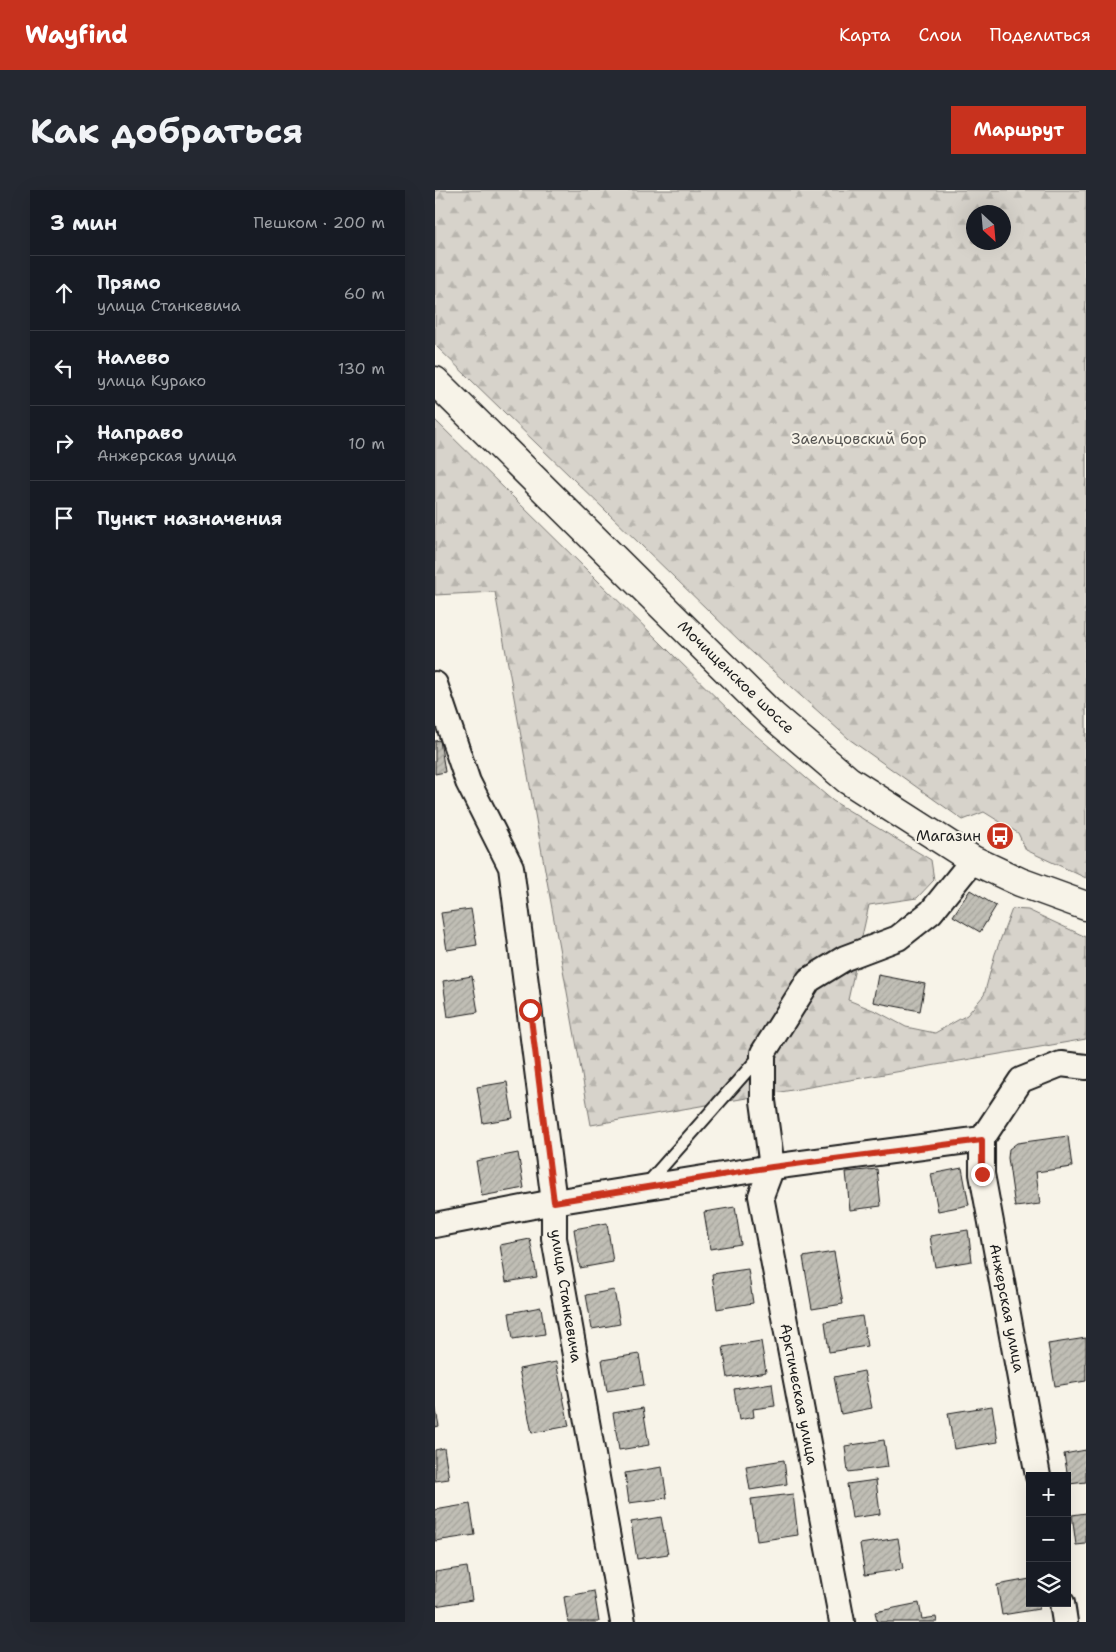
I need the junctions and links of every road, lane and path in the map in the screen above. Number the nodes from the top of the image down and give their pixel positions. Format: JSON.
{"nodes":[{"id":1,"x":435,"y":380,"type":"edge"},
{"id":2,"x":435,"y":684,"type":"edge"},
{"id":3,"x":973,"y":860,"type":"junction"},
{"id":4,"x":1086,"y":906,"type":"edge"},
{"id":5,"x":763,"y":1052,"type":"junction"},
{"id":6,"x":1086,"y":1067,"type":"edge"},
{"id":7,"x":982,"y":1140,"type":"junction"},
{"id":8,"x":772,"y":1167,"type":"junction"},
{"id":9,"x":644,"y":1188,"type":"junction"},
{"id":10,"x":554,"y":1202,"type":"junction"},
{"id":11,"x":435,"y":1225,"type":"edge"},
{"id":12,"x":1037,"y":1472,"type":"edge"},
{"id":13,"x":1063,"y":1607,"type":"edge"},
{"id":14,"x":623,"y":1622,"type":"edge"},
{"id":15,"x":842,"y":1622,"type":"edge"},
{"id":16,"x":1065,"y":1622,"type":"edge"}],
"edges":[{"from":1,"to":3,"type":"street","name":"Мочищенское шоссе"},
{"from":2,"to":10,"type":"street","name":"улица Станкевича"},
{"from":3,"to":4,"type":"street","name":"Мочищенское шоссе"},
{"from":3,"to":5,"type":"street"},
{"from":5,"to":8,"type":"street"},
{"from":5,"to":9,"type":"lane"},
{"from":6,"to":7,"type":"street"},
{"from":7,"to":8,"type":"street"},
{"from":7,"to":12,"type":"street","name":"Анжерская улица"},
{"from":8,"to":9,"type":"street"},
{"from":8,"to":15,"type":"street","name":"Арктическая улица"},
{"from":9,"to":10,"type":"street"},
{"from":10,"to":11,"type":"street"},
{"from":10,"to":14,"type":"street","name":"улица Станкевича"},
{"from":13,"to":16,"type":"street"}]}
